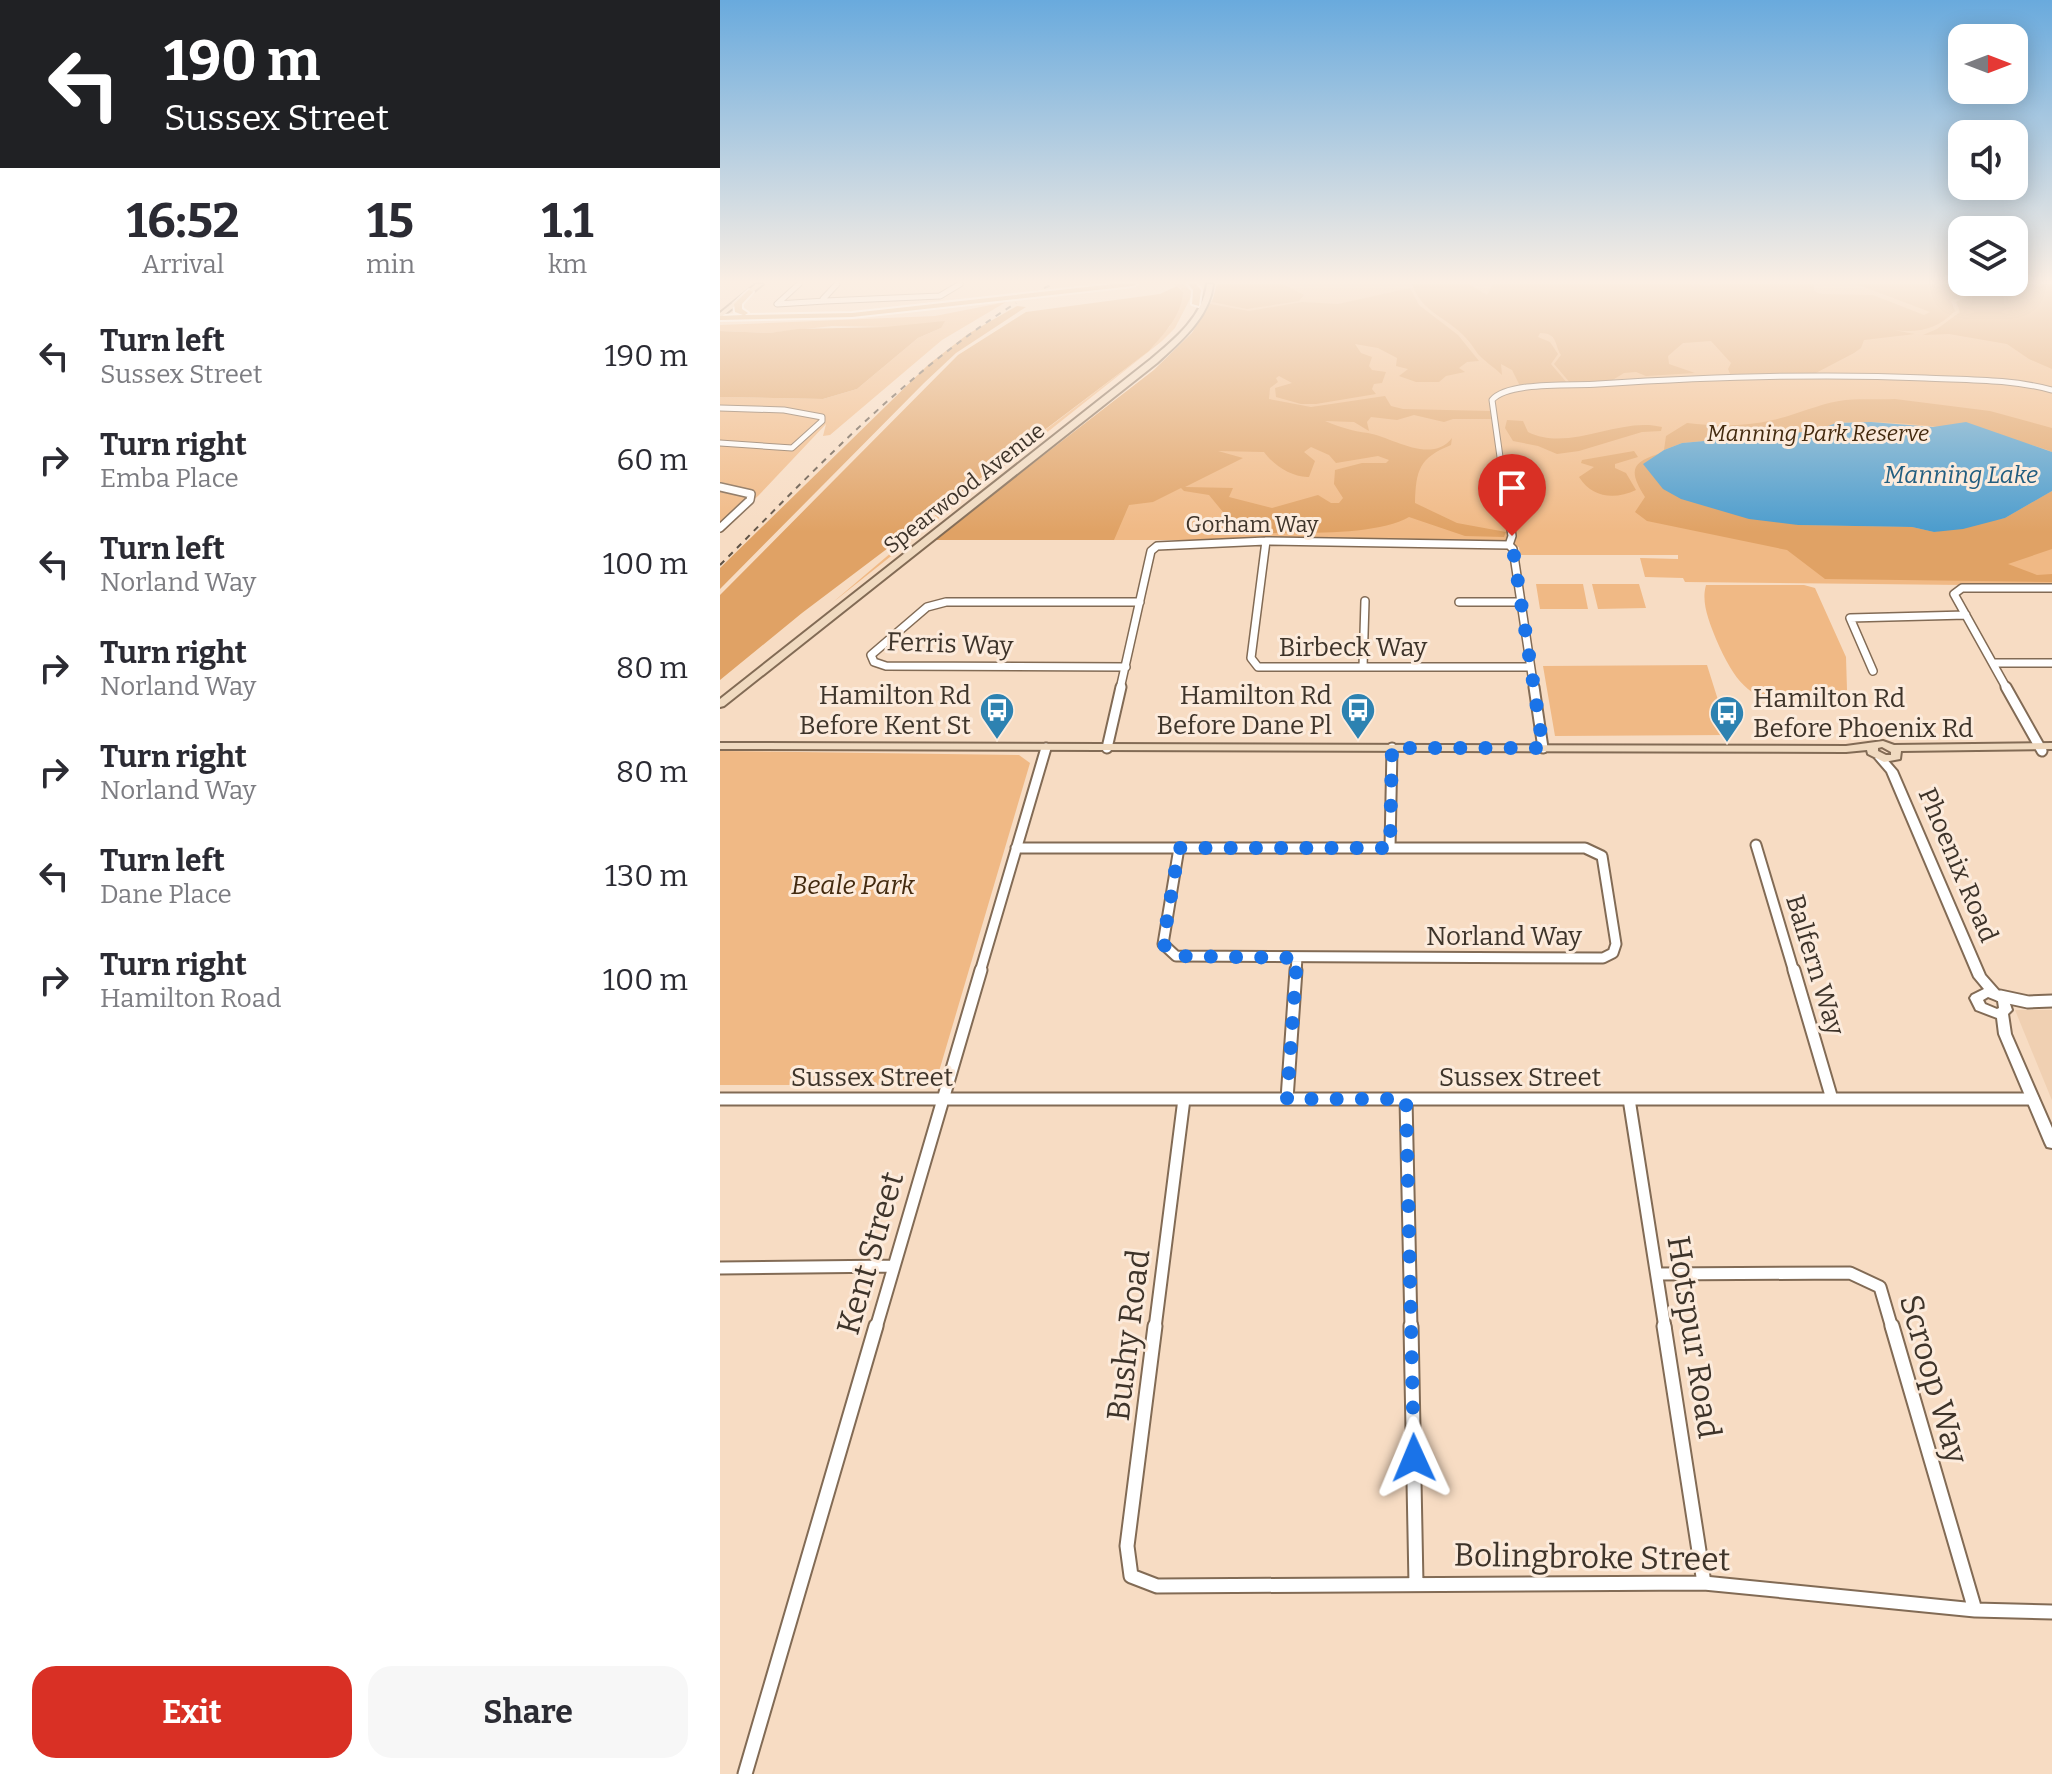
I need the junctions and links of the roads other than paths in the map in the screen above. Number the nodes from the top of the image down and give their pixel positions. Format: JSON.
{"nodes":[{"id":1,"x":1138,"y":367,"type":"edge"},
{"id":2,"x":1147,"y":367,"type":"edge"},
{"id":3,"x":2052,"y":390,"type":"edge"},
{"id":4,"x":720,"y":408,"type":"edge"},
{"id":5,"x":720,"y":443,"type":"edge"},
{"id":6,"x":720,"y":487,"type":"edge"},
{"id":7,"x":720,"y":528,"type":"edge"},
{"id":8,"x":1266,"y":541,"type":"junction"},
{"id":9,"x":1509,"y":545,"type":"junction"},
{"id":10,"x":2052,"y":588,"type":"edge"},
{"id":11,"x":1365,"y":601,"type":"dead end"},
{"id":12,"x":1140,"y":602,"type":"junction"},
{"id":13,"x":1459,"y":602,"type":"dead end"},
{"id":14,"x":1520,"y":602,"type":"junction"},
{"id":15,"x":1966,"y":615,"type":"junction"},
{"id":16,"x":1994,"y":663,"type":"junction"},
{"id":17,"x":2052,"y":663,"type":"edge"},
{"id":18,"x":1126,"y":667,"type":"junction"},
{"id":19,"x":1363,"y":667,"type":"junction"},
{"id":20,"x":1529,"y":667,"type":"junction"},
{"id":21,"x":1873,"y":671,"type":"dead end"},
{"id":22,"x":720,"y":694,"type":"edge"},
{"id":23,"x":720,"y":704,"type":"edge"},
{"id":24,"x":720,"y":746,"type":"edge"},
{"id":25,"x":1046,"y":748,"type":"junction"},
{"id":26,"x":1107,"y":748,"type":"junction"},
{"id":27,"x":1392,"y":748,"type":"junction"},
{"id":28,"x":1543,"y":748,"type":"junction"},
{"id":29,"x":2047,"y":748,"type":"edge"},
{"id":30,"x":1877,"y":754,"type":"junction"},
{"id":31,"x":1895,"y":754,"type":"junction"},
{"id":32,"x":1892,"y":771,"type":"junction"},
{"id":33,"x":1756,"y":845,"type":"dead end"},
{"id":34,"x":1016,"y":848,"type":"junction"},
{"id":35,"x":1179,"y":848,"type":"junction"},
{"id":36,"x":1390,"y":848,"type":"junction"},
{"id":37,"x":1297,"y":958,"type":"junction"},
{"id":38,"x":1980,"y":977,"type":"junction"},
{"id":39,"x":1978,"y":995,"type":"junction"},
{"id":40,"x":1998,"y":995,"type":"junction"},
{"id":41,"x":2052,"y":1001,"type":"edge"},
{"id":42,"x":2028,"y":1002,"type":"junction"},
{"id":43,"x":1987,"y":1011,"type":"junction"},
{"id":44,"x":2004,"y":1011,"type":"junction"},
{"id":45,"x":2005,"y":1034,"type":"junction"},
{"id":46,"x":943,"y":1098,"type":"junction"},
{"id":47,"x":720,"y":1099,"type":"edge"},
{"id":48,"x":1184,"y":1099,"type":"junction"},
{"id":49,"x":1287,"y":1099,"type":"junction"},
{"id":50,"x":1406,"y":1099,"type":"junction"},
{"id":51,"x":1629,"y":1099,"type":"junction"},
{"id":52,"x":1832,"y":1099,"type":"junction"},
{"id":53,"x":2033,"y":1099,"type":"junction"},
{"id":54,"x":2052,"y":1143,"type":"edge"},
{"id":55,"x":894,"y":1266,"type":"junction"},
{"id":56,"x":720,"y":1268,"type":"edge"},
{"id":57,"x":1658,"y":1274,"type":"junction"},
{"id":58,"x":1131,"y":1576,"type":"joint"},
{"id":59,"x":1704,"y":1583,"type":"junction"},
{"id":60,"x":1416,"y":1584,"type":"junction"},
{"id":61,"x":1975,"y":1610,"type":"junction"},
{"id":62,"x":2052,"y":1612,"type":"edge"},
{"id":63,"x":745,"y":1774,"type":"edge"}],
"edges":[{"from":1,"to":22,"type":"main road","name":"Spearwood Avenue"},
{"from":2,"to":23,"type":"main road","name":"Spearwood Avenue"},
{"from":3,"to":9,"type":"street"},
{"from":4,"to":5,"type":"street"},
{"from":6,"to":7,"type":"street"},
{"from":8,"to":9,"type":"street","name":"Gorham Way"},
{"from":8,"to":12,"type":"street","name":"Gorham Way"},
{"from":8,"to":19,"type":"street","name":"Birbeck Way"},
{"from":9,"to":14,"type":"street"},
{"from":10,"to":15,"type":"street"},
{"from":11,"to":19,"type":"street"},
{"from":12,"to":18,"type":"street","name":"Gorham Way"},
{"from":12,"to":18,"type":"street","name":"Ferris Way"},
{"from":13,"to":14,"type":"street"},
{"from":14,"to":20,"type":"street"},
{"from":15,"to":16,"type":"street"},
{"from":15,"to":21,"type":"street"},
{"from":16,"to":17,"type":"street"},
{"from":16,"to":29,"type":"street"},
{"from":18,"to":26,"type":"street","name":"Gorham Way"},
{"from":19,"to":20,"type":"street","name":"Birbeck Way"},
{"from":20,"to":28,"type":"street"},
{"from":24,"to":25,"type":"main road"},
{"from":25,"to":26,"type":"main road"},
{"from":25,"to":34,"type":"street","name":"Kent Street"},
{"from":26,"to":27,"type":"main road"},
{"from":27,"to":28,"type":"main road"},
{"from":27,"to":36,"type":"street"},
{"from":28,"to":30,"type":"main road"},
{"from":29,"to":31,"type":"main road"},
{"from":30,"to":31,"type":"main road"},
{"from":30,"to":32,"type":"street","name":"Phoenix Road"},
{"from":31,"to":32,"type":"street","name":"Phoenix Road"},
{"from":32,"to":38,"type":"street","name":"Phoenix Road"},
{"from":33,"to":52,"type":"street","name":"Balfern Way"},
{"from":34,"to":35,"type":"street","name":"Norland Way"},
{"from":34,"to":46,"type":"street","name":"Kent Street"},
{"from":35,"to":36,"type":"street","name":"Norland Way"},
{"from":35,"to":37,"type":"street","name":"Norland Way"},
{"from":36,"to":37,"type":"street","name":"Norland Way"},
{"from":37,"to":49,"type":"street"},
{"from":38,"to":39,"type":"street","name":"Phoenix Road"},
{"from":38,"to":40,"type":"street","name":"Phoenix Road"},
{"from":39,"to":40,"type":"street"},
{"from":39,"to":43,"type":"street"},
{"from":40,"to":42,"type":"street"},
{"from":40,"to":44,"type":"street","name":"Phoenix Road"},
{"from":41,"to":42,"type":"street"},
{"from":42,"to":44,"type":"street"},
{"from":43,"to":44,"type":"street"},
{"from":43,"to":45,"type":"street"},
{"from":44,"to":45,"type":"street"},
{"from":45,"to":53,"type":"street"},
{"from":46,"to":47,"type":"street","name":"Sussex Street"},
{"from":46,"to":48,"type":"street","name":"Sussex Street"},
{"from":46,"to":55,"type":"street","name":"Kent Street"},
{"from":48,"to":49,"type":"street","name":"Sussex Street"},
{"from":48,"to":58,"type":"street","name":"Bushy Road"},
{"from":49,"to":50,"type":"street","name":"Sussex Street"},
{"from":50,"to":51,"type":"street","name":"Sussex Street"},
{"from":50,"to":60,"type":"street"},
{"from":51,"to":52,"type":"street","name":"Sussex Street"},
{"from":51,"to":57,"type":"street","name":"Hotspur Road"},
{"from":52,"to":53,"type":"street","name":"Sussex Street"},
{"from":53,"to":54,"type":"street"},
{"from":55,"to":56,"type":"street"},
{"from":55,"to":63,"type":"street","name":"Kent Street"},
{"from":57,"to":59,"type":"street","name":"Hotspur Road"},
{"from":57,"to":61,"type":"street","name":"Scroop Way"},
{"from":58,"to":60,"type":"street","name":"Bolingbroke Street"},
{"from":59,"to":60,"type":"street","name":"Bolingbroke Street"},
{"from":59,"to":61,"type":"street","name":"Bolingbroke Street"},
{"from":61,"to":62,"type":"street","name":"Bolingbroke Street"}]}
